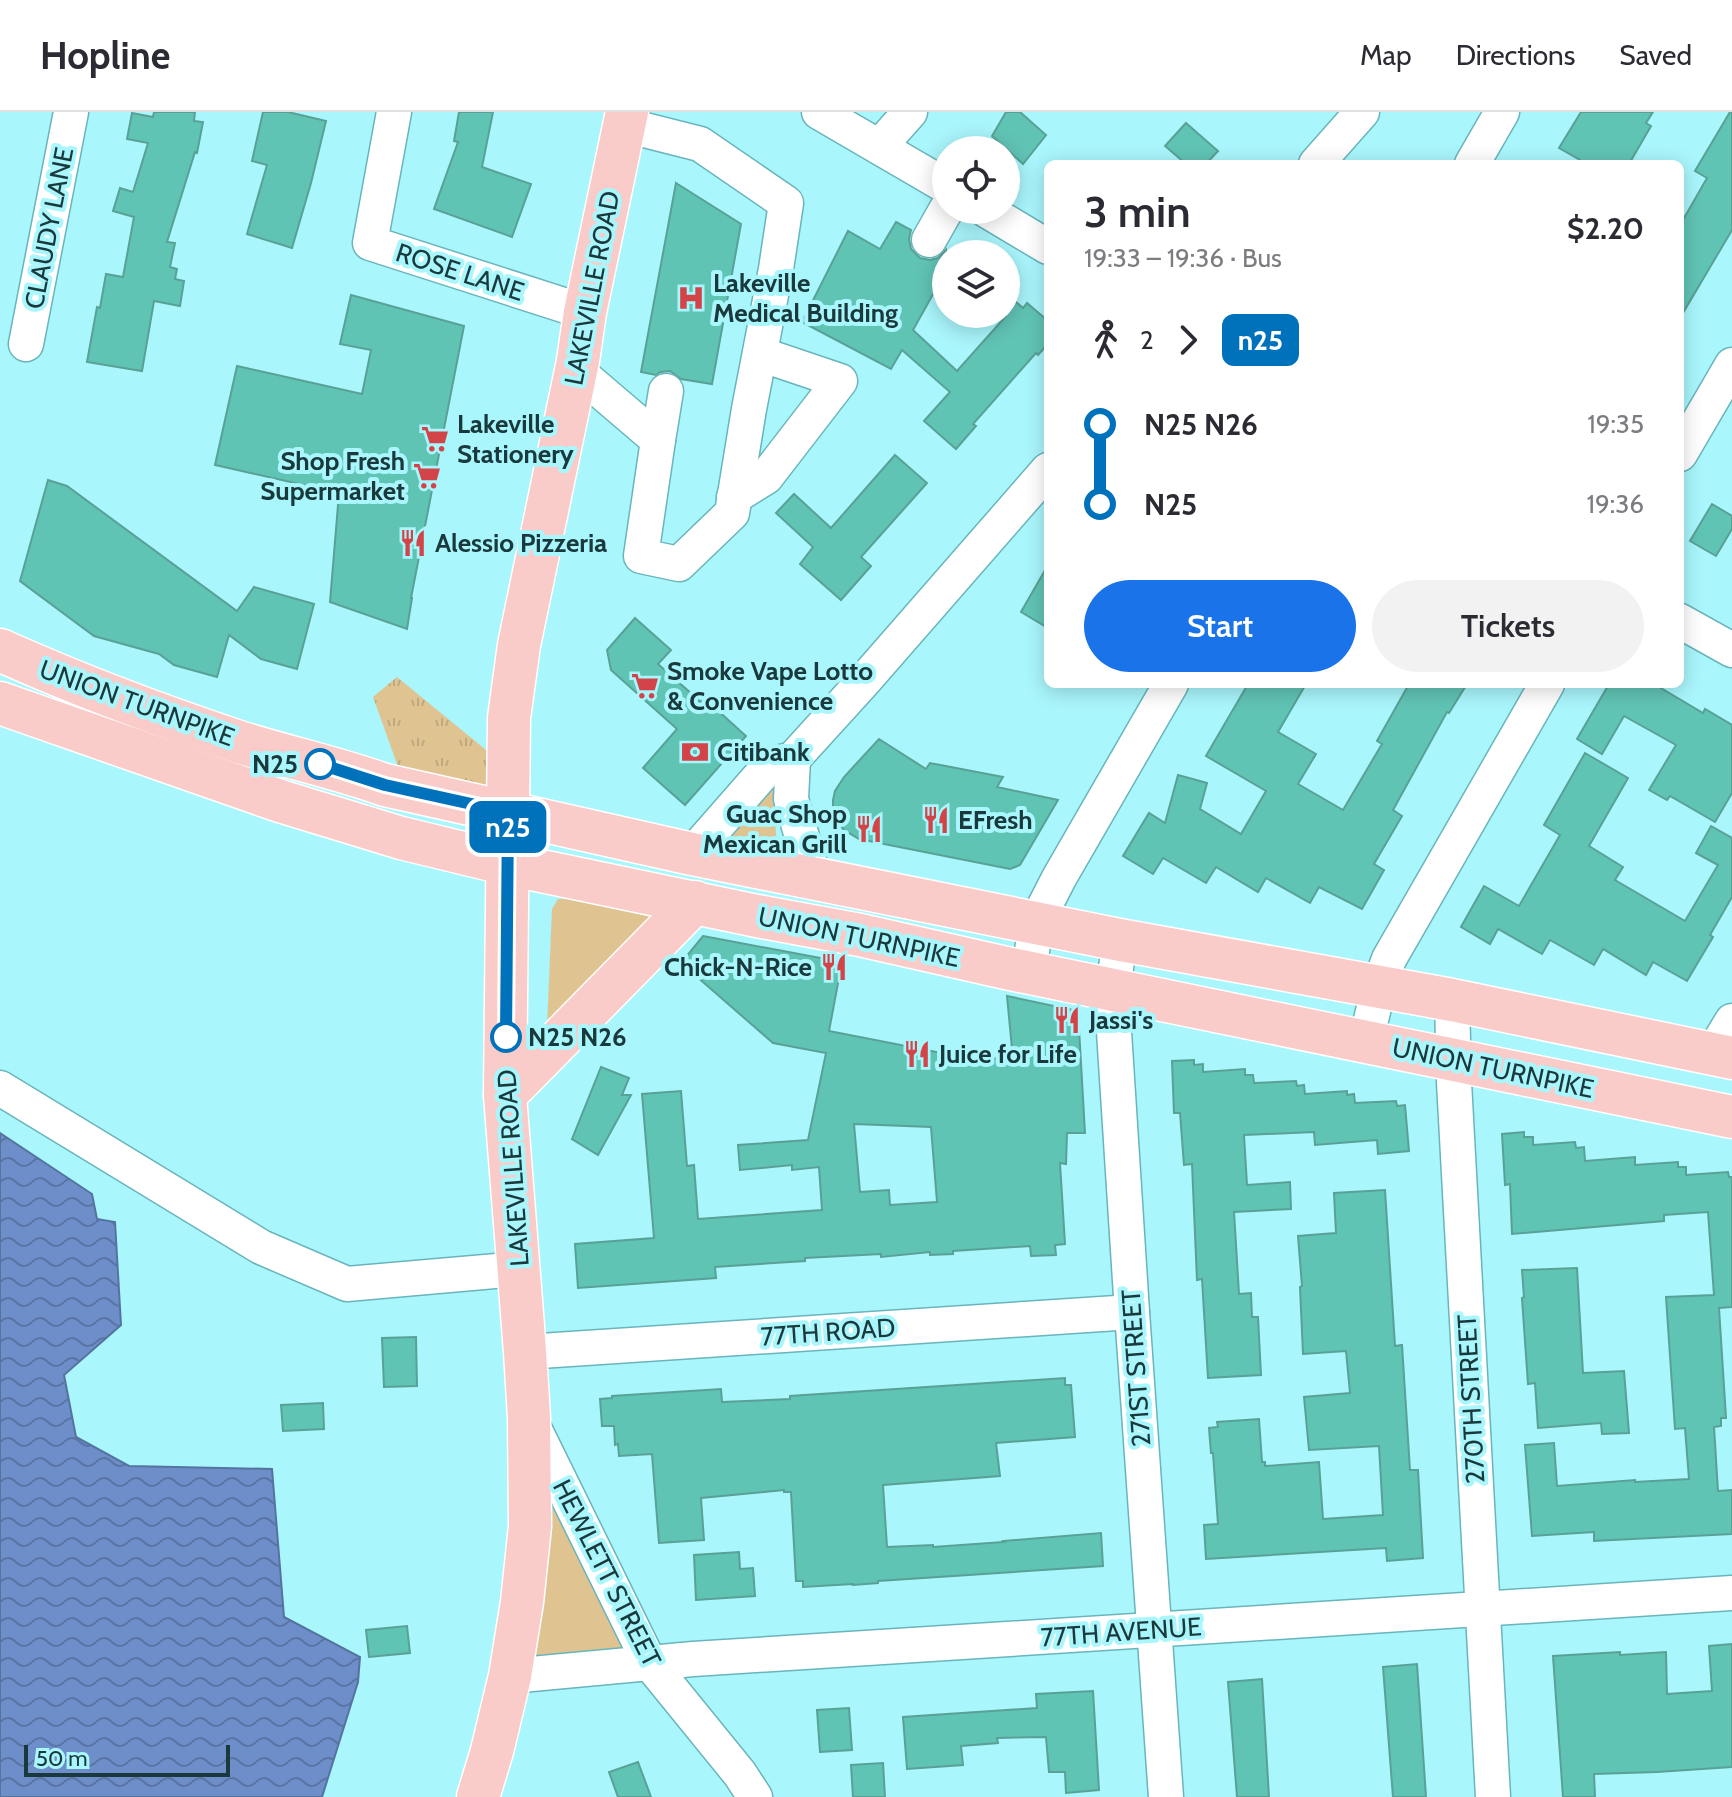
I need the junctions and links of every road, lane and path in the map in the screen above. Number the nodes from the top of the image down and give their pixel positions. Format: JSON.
{"nodes":[{"id":1,"x":71,"y":112,"type":"edge"},
{"id":2,"x":394,"y":112,"type":"edge"},
{"id":3,"x":819,"y":112,"type":"edge"},
{"id":4,"x":910,"y":112,"type":"edge"},
{"id":5,"x":1362,"y":112,"type":"edge"},
{"id":6,"x":1502,"y":112,"type":"edge"},
{"id":7,"x":626,"y":118,"type":"edge"},
{"id":8,"x":879,"y":147,"type":"junction"},
{"id":9,"x":1320,"y":160,"type":"edge"},
{"id":10,"x":1474,"y":160,"type":"edge"},
{"id":11,"x":932,"y":178,"type":"edge"},
{"id":12,"x":938,"y":224,"type":"edge"},
{"id":13,"x":1009,"y":224,"type":"edge"},
{"id":14,"x":929,"y":240,"type":"dead end"},
{"id":15,"x":1044,"y":245,"type":"edge"},
{"id":16,"x":585,"y":312,"type":"junction"},
{"id":17,"x":26,"y":344,"type":"dead end"},
{"id":18,"x":760,"y":354,"type":"junction"},
{"id":19,"x":1732,"y":365,"type":"edge"},
{"id":20,"x":576,"y":370,"type":"junction"},
{"id":21,"x":666,"y":391,"type":"dead end"},
{"id":22,"x":658,"y":440,"type":"junction"},
{"id":23,"x":1684,"y":447,"type":"edge"},
{"id":24,"x":1044,"y":475,"type":"edge"},
{"id":25,"x":734,"y":497,"type":"junction"},
{"id":26,"x":1684,"y":623,"type":"edge"},
{"id":27,"x":0,"y":650,"type":"edge"},
{"id":28,"x":1732,"y":650,"type":"edge"},
{"id":29,"x":1169,"y":688,"type":"edge"},
{"id":30,"x":1545,"y":688,"type":"edge"},
{"id":31,"x":0,"y":703,"type":"edge"},
{"id":32,"x":793,"y":759,"type":"junction"},
{"id":33,"x":508,"y":812,"type":"junction"},
{"id":34,"x":692,"y":854,"type":"junction"},
{"id":35,"x":508,"y":864,"type":"junction"},
{"id":36,"x":814,"y":878,"type":"junction"},
{"id":37,"x":695,"y":902,"type":"junction"},
{"id":38,"x":1036,"y":923,"type":"junction"},
{"id":39,"x":1120,"y":940,"type":"junction"},
{"id":40,"x":1029,"y":972,"type":"junction"},
{"id":41,"x":1379,"y":986,"type":"junction"},
{"id":42,"x":1113,"y":989,"type":"junction"},
{"id":43,"x":1452,"y":1000,"type":"junction"},
{"id":44,"x":1366,"y":1041,"type":"junction"},
{"id":45,"x":1725,"y":1044,"type":"edge"},
{"id":46,"x":1453,"y":1060,"type":"junction"},
{"id":47,"x":0,"y":1088,"type":"edge"},
{"id":48,"x":505,"y":1095,"type":"junction"},
{"id":49,"x":1732,"y":1117,"type":"edge"},
{"id":50,"x":519,"y":1269,"type":"junction"},
{"id":51,"x":1132,"y":1312,"type":"junction"},
{"id":52,"x":525,"y":1352,"type":"junction"},
{"id":53,"x":529,"y":1418,"type":"junction"},
{"id":54,"x":1732,"y":1593,"type":"edge"},
{"id":55,"x":1482,"y":1609,"type":"junction"},
{"id":56,"x":1155,"y":1630,"type":"junction"},
{"id":57,"x":649,"y":1662,"type":"junction"},
{"id":58,"x":510,"y":1676,"type":"junction"},
{"id":59,"x":478,"y":1797,"type":"edge"},
{"id":60,"x":755,"y":1797,"type":"edge"},
{"id":61,"x":1166,"y":1797,"type":"edge"},
{"id":62,"x":1493,"y":1797,"type":"edge"}],
"edges":[{"from":1,"to":17,"type":"street","name":"CLAUDY LANE"},
{"from":2,"to":16,"type":"street","name":"ROSE LANE"},
{"from":3,"to":8,"type":"street"},
{"from":4,"to":8,"type":"street"},
{"from":5,"to":9,"type":"street"},
{"from":6,"to":10,"type":"street"},
{"from":7,"to":16,"type":"main road","name":"LAKEVILLE ROAD"},
{"from":7,"to":18,"type":"street"},
{"from":8,"to":11,"type":"street"},
{"from":12,"to":14,"type":"street"},
{"from":13,"to":15,"type":"street"},
{"from":16,"to":20,"type":"main road","name":"LAKEVILLE ROAD"},
{"from":18,"to":25,"type":"street"},
{"from":18,"to":25,"type":"street"},
{"from":19,"to":23,"type":"street"},
{"from":20,"to":22,"type":"street"},
{"from":20,"to":33,"type":"main road","name":"LAKEVILLE ROAD"},
{"from":21,"to":22,"type":"street"},
{"from":22,"to":25,"type":"street"},
{"from":24,"to":32,"type":"street"},
{"from":26,"to":28,"type":"street"},
{"from":27,"to":33,"type":"main road","name":"UNION TURNPIKE"},
{"from":29,"to":38,"type":"street"},
{"from":30,"to":41,"type":"street"},
{"from":31,"to":35,"type":"main road","name":"UNION TURNPIKE"},
{"from":32,"to":34,"type":"street"},
{"from":32,"to":36,"type":"street"},
{"from":33,"to":34,"type":"main road","name":"UNION TURNPIKE"},
{"from":33,"to":35,"type":"main road","name":"LAKEVILLE ROAD"},
{"from":34,"to":36,"type":"main road","name":"UNION TURNPIKE"},
{"from":35,"to":37,"type":"main road","name":"UNION TURNPIKE"},
{"from":35,"to":48,"type":"main road","name":"LAKEVILLE ROAD"},
{"from":36,"to":38,"type":"main road","name":"UNION TURNPIKE"},
{"from":37,"to":40,"type":"main road","name":"UNION TURNPIKE"},
{"from":37,"to":48,"type":"main road"},
{"from":38,"to":39,"type":"main road","name":"UNION TURNPIKE"},
{"from":38,"to":40,"type":"street"},
{"from":39,"to":41,"type":"main road","name":"UNION TURNPIKE"},
{"from":39,"to":42,"type":"street","name":"271ST STREET"},
{"from":40,"to":42,"type":"main road","name":"UNION TURNPIKE"},
{"from":41,"to":43,"type":"main road","name":"UNION TURNPIKE"},
{"from":41,"to":44,"type":"street"},
{"from":42,"to":44,"type":"main road","name":"UNION TURNPIKE"},
{"from":42,"to":51,"type":"street","name":"271ST STREET"},
{"from":43,"to":45,"type":"main road","name":"UNION TURNPIKE"},
{"from":43,"to":46,"type":"street","name":"270TH STREET"},
{"from":44,"to":46,"type":"main road","name":"UNION TURNPIKE"},
{"from":46,"to":49,"type":"main road","name":"UNION TURNPIKE"},
{"from":46,"to":55,"type":"street","name":"270TH STREET"},
{"from":47,"to":50,"type":"street"},
{"from":48,"to":50,"type":"main road","name":"LAKEVILLE ROAD"},
{"from":50,"to":52,"type":"main road","name":"LAKEVILLE ROAD"},
{"from":51,"to":52,"type":"street","name":"77TH ROAD"},
{"from":51,"to":56,"type":"street","name":"271ST STREET"},
{"from":52,"to":53,"type":"main road","name":"LAKEVILLE ROAD"},
{"from":53,"to":57,"type":"street","name":"HEWLETT STREET"},
{"from":53,"to":58,"type":"main road","name":"LAKEVILLE ROAD"},
{"from":54,"to":55,"type":"street","name":"77TH AVENUE"},
{"from":55,"to":56,"type":"street","name":"77TH AVENUE"},
{"from":55,"to":62,"type":"street","name":"270TH STREET"},
{"from":56,"to":57,"type":"street","name":"77TH AVENUE"},
{"from":56,"to":61,"type":"street","name":"271ST STREET"},
{"from":57,"to":58,"type":"street","name":"77TH AVENUE"},
{"from":57,"to":60,"type":"street","name":"HEWLETT STREET"},
{"from":58,"to":59,"type":"main road","name":"LAKEVILLE ROAD"}]}
